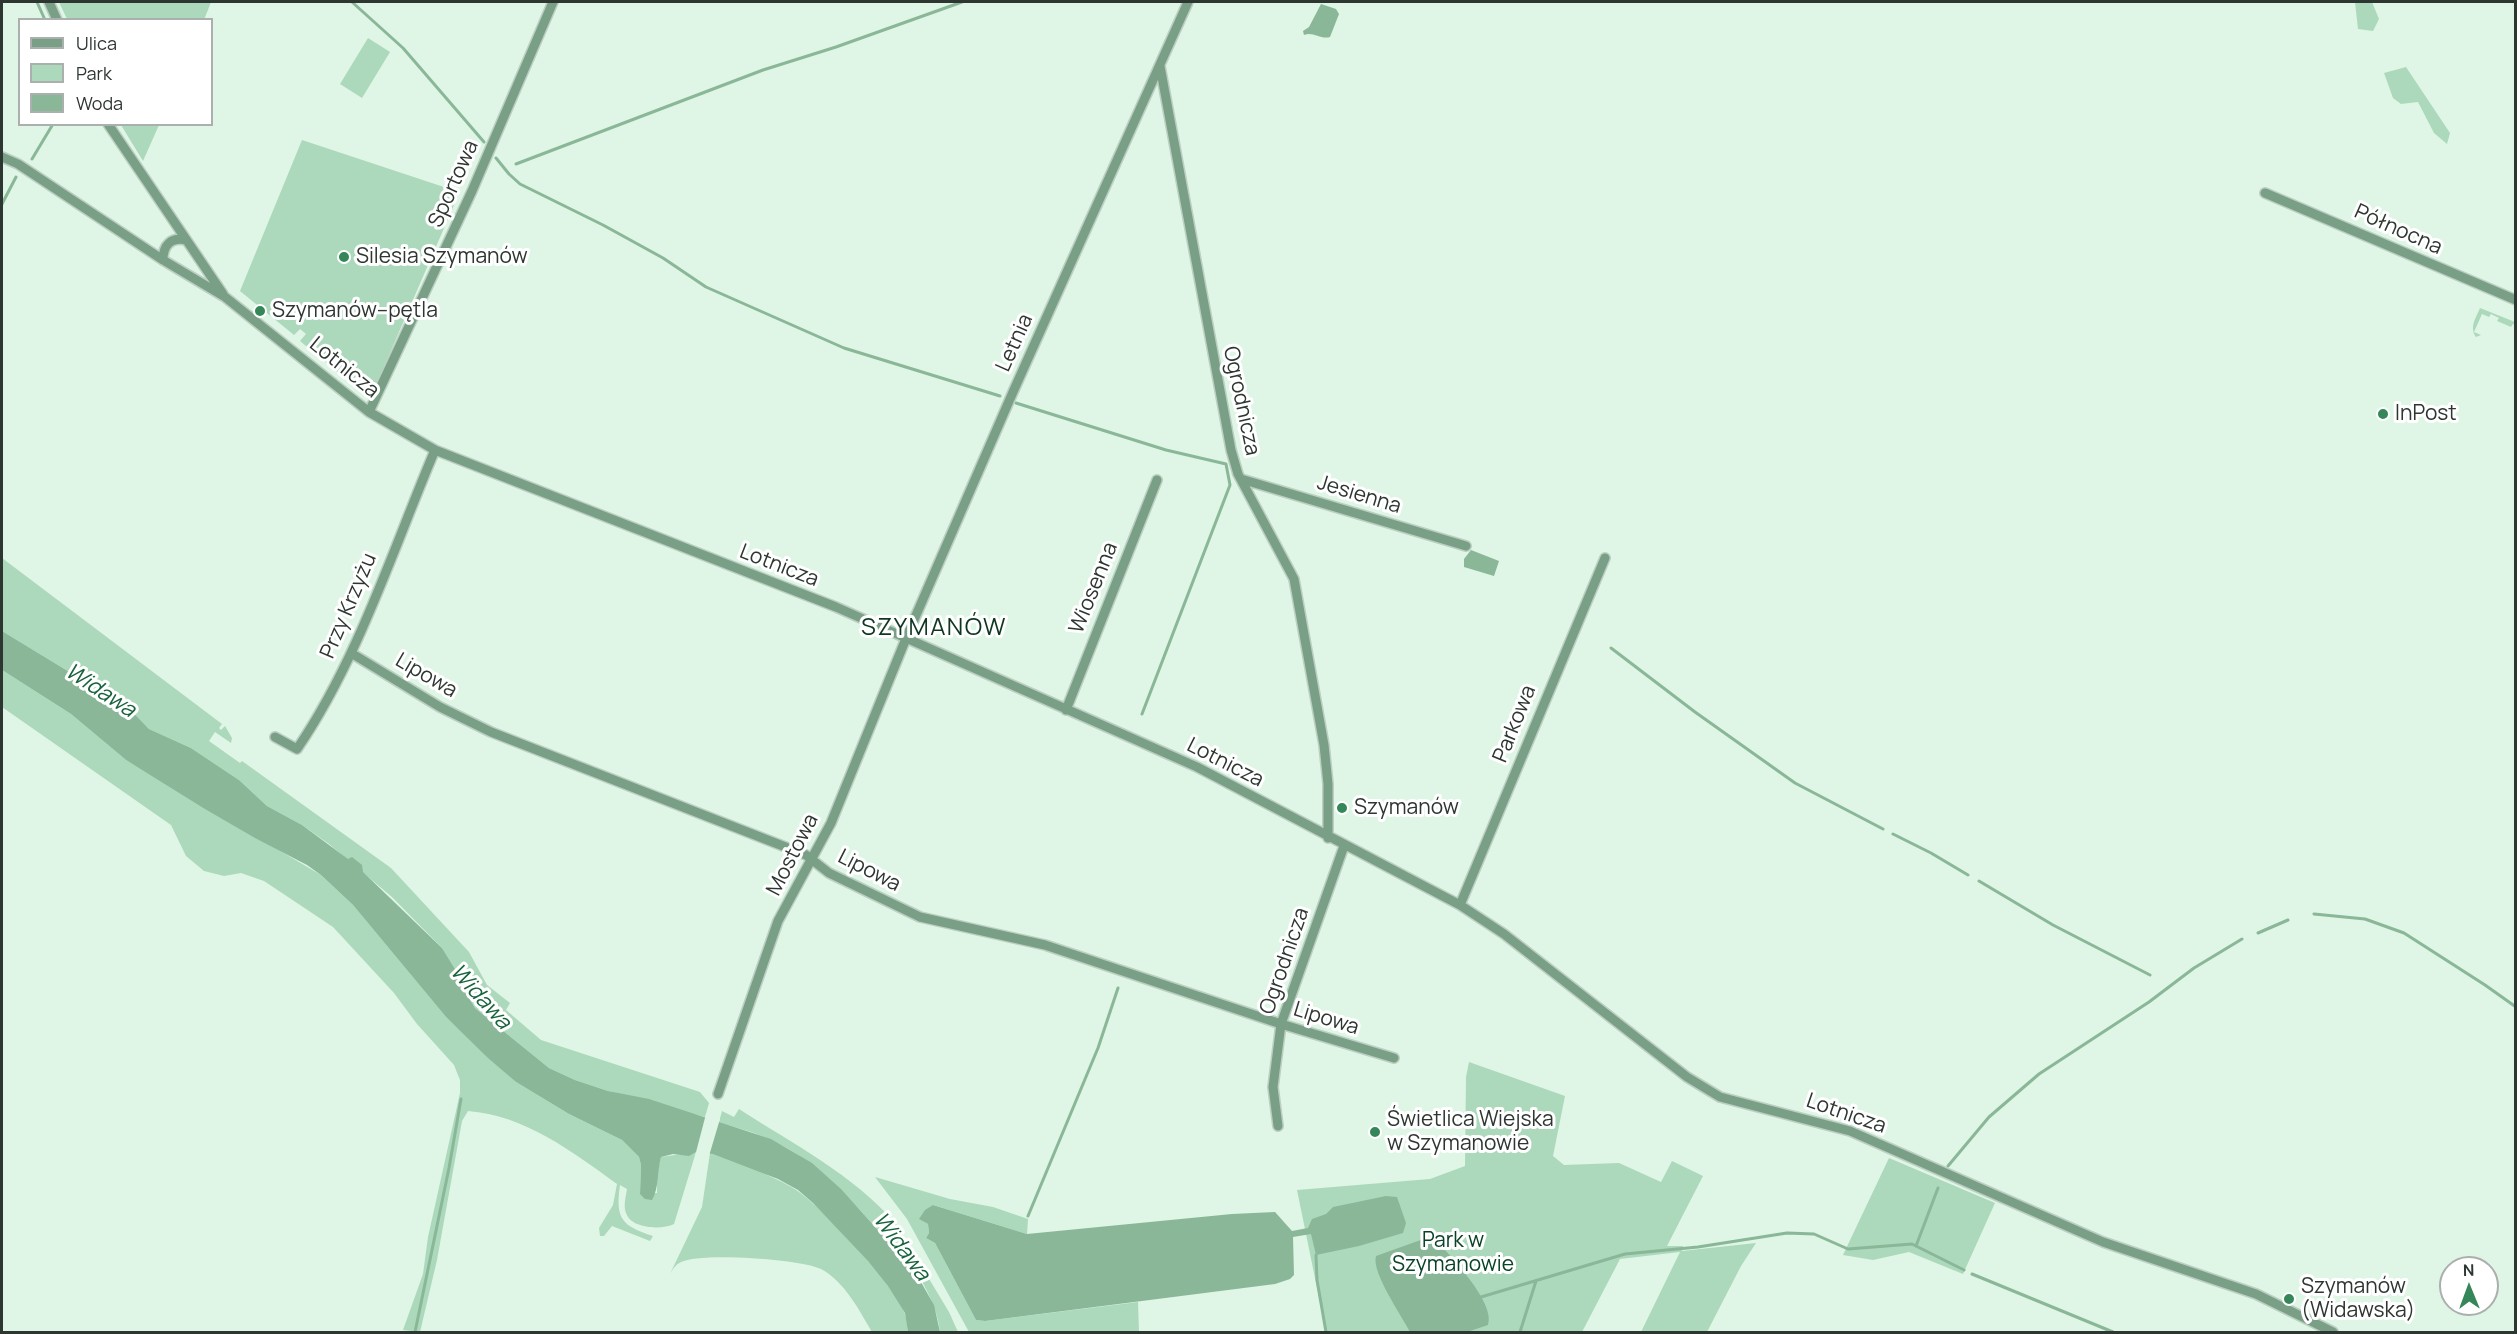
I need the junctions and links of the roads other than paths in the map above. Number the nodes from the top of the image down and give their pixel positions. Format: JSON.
{"nodes":[{"id":1,"x":49,"y":2,"type":"edge"},
{"id":2,"x":553,"y":2,"type":"edge"},
{"id":3,"x":1188,"y":2,"type":"edge"},
{"id":4,"x":56,"y":18,"type":"edge"},
{"id":5,"x":1160,"y":66,"type":"junction"},
{"id":6,"x":109,"y":126,"type":"edge"},
{"id":7,"x":2,"y":157,"type":"edge"},
{"id":8,"x":2265,"y":193,"type":"dead end"},
{"id":9,"x":186,"y":240,"type":"junction"},
{"id":10,"x":164,"y":260,"type":"junction"},
{"id":11,"x":225,"y":297,"type":"junction"},
{"id":12,"x":2516,"y":300,"type":"edge"},
{"id":13,"x":369,"y":412,"type":"junction"},
{"id":14,"x":435,"y":450,"type":"junction"},
{"id":15,"x":1241,"y":479,"type":"junction"},
{"id":16,"x":1157,"y":480,"type":"dead end"},
{"id":17,"x":1466,"y":546,"type":"dead end"},
{"id":18,"x":1605,"y":558,"type":"dead end"},
{"id":19,"x":907,"y":636,"type":"junction"},
{"id":20,"x":351,"y":653,"type":"junction"},
{"id":21,"x":1066,"y":710,"type":"junction"},
{"id":22,"x":275,"y":737,"type":"dead end"},
{"id":23,"x":1328,"y":838,"type":"junction"},
{"id":24,"x":1341,"y":845,"type":"junction"},
{"id":25,"x":813,"y":860,"type":"junction"},
{"id":26,"x":1460,"y":905,"type":"junction"},
{"id":27,"x":1281,"y":1024,"type":"junction"},
{"id":28,"x":1394,"y":1058,"type":"dead end"},
{"id":29,"x":718,"y":1094,"type":"dead end"},
{"id":30,"x":1278,"y":1126,"type":"dead end"},
{"id":31,"x":2315,"y":1323,"type":"junction"},
{"id":32,"x":2310,"y":1332,"type":"edge"},
{"id":33,"x":2333,"y":1332,"type":"edge"}],
"edges":[{"from":1,"to":4,"type":"street"},
{"from":2,"to":13,"type":"street","name":"Sportowa"},
{"from":3,"to":5,"type":"street"},
{"from":5,"to":15,"type":"street","name":"Ogrodnicza"},
{"from":5,"to":19,"type":"street","name":"Letnia"},
{"from":6,"to":9,"type":"street","name":"Lotnicza"},
{"from":7,"to":10,"type":"street","name":"Lotnicza"},
{"from":8,"to":12,"type":"street","name":"Północna"},
{"from":9,"to":10,"type":"street"},
{"from":9,"to":11,"type":"street","name":"Lotnicza"},
{"from":10,"to":11,"type":"street","name":"Lotnicza"},
{"from":11,"to":13,"type":"street","name":"Lotnicza"},
{"from":13,"to":14,"type":"street","name":"Lotnicza"},
{"from":14,"to":19,"type":"street","name":"Lotnicza"},
{"from":14,"to":20,"type":"street","name":"Przy Krzyżu"},
{"from":15,"to":17,"type":"street","name":"Jesienna"},
{"from":15,"to":23,"type":"street","name":"Ogrodnicza"},
{"from":16,"to":21,"type":"street","name":"Wiosenna"},
{"from":18,"to":26,"type":"street","name":"Parkowa"},
{"from":19,"to":21,"type":"street","name":"Lotnicza"},
{"from":19,"to":25,"type":"street","name":"Mostowa"},
{"from":20,"to":22,"type":"street","name":"Przy Krzyżu"},
{"from":20,"to":25,"type":"street","name":"Lipowa"},
{"from":21,"to":23,"type":"street","name":"Lotnicza"},
{"from":23,"to":24,"type":"street","name":"Lotnicza"},
{"from":24,"to":26,"type":"street","name":"Lotnicza"},
{"from":24,"to":27,"type":"street","name":"Ogrodnicza"},
{"from":25,"to":27,"type":"street","name":"Lipowa"},
{"from":25,"to":29,"type":"street","name":"Mostowa"},
{"from":26,"to":31,"type":"street","name":"Lotnicza"},
{"from":27,"to":28,"type":"street","name":"Lipowa"},
{"from":27,"to":30,"type":"street","name":"Ogrodnicza"},
{"from":31,"to":32,"type":"street"},
{"from":31,"to":33,"type":"street","name":"Lotnicza"}]}
